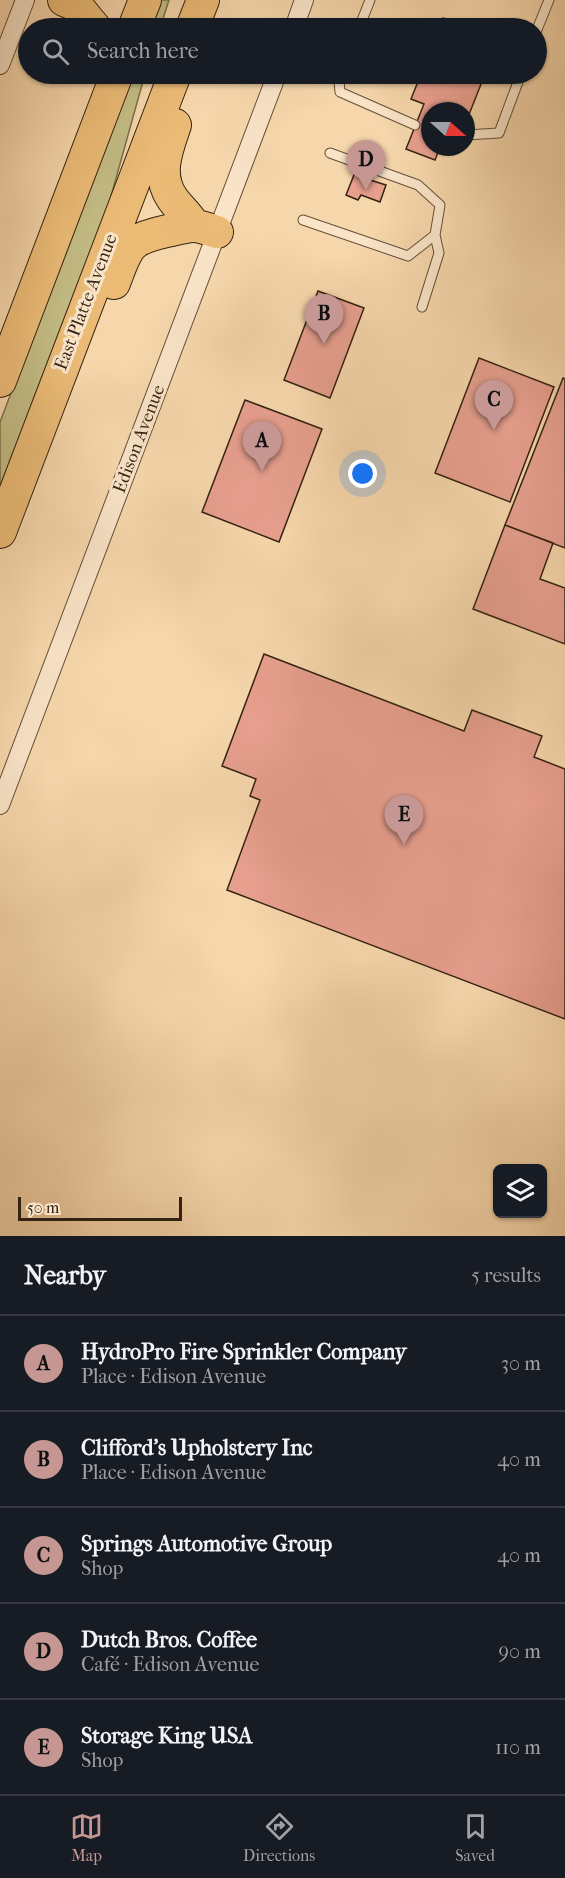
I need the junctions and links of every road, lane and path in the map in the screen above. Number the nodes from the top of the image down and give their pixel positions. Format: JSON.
{"nodes":[{"id":1,"x":25,"y":0,"type":"edge"},
{"id":2,"x":145,"y":0,"type":"edge"},
{"id":3,"x":304,"y":0,"type":"edge"},
{"id":4,"x":370,"y":0,"type":"edge"},
{"id":5,"x":549,"y":0,"type":"edge"},
{"id":6,"x":18,"y":18,"type":"edge"},
{"id":7,"x":18,"y":18,"type":"edge"},
{"id":8,"x":138,"y":18,"type":"edge"},
{"id":9,"x":298,"y":18,"type":"edge"},
{"id":10,"x":363,"y":18,"type":"edge"},
{"id":11,"x":542,"y":18,"type":"edge"},
{"id":12,"x":0,"y":65,"type":"edge"},
{"id":13,"x":94,"y":84,"type":"edge"},
{"id":14,"x":113,"y":84,"type":"edge"},
{"id":15,"x":171,"y":84,"type":"edge"},
{"id":16,"x":190,"y":84,"type":"edge"},
{"id":17,"x":272,"y":84,"type":"edge"},
{"id":18,"x":339,"y":84,"type":"edge"},
{"id":19,"x":517,"y":84,"type":"edge"},
{"id":20,"x":415,"y":125,"type":"dead end"},
{"id":21,"x":475,"y":134,"type":"edge"},
{"id":22,"x":330,"y":153,"type":"dead end"},
{"id":23,"x":69,"y":198,"type":"junction"},
{"id":24,"x":303,"y":220,"type":"dead end"},
{"id":25,"x":205,"y":228,"type":"junction"},
{"id":26,"x":435,"y":235,"type":"junction"},
{"id":27,"x":422,"y":307,"type":"dead end"},
{"id":28,"x":0,"y":381,"type":"edge"},
{"id":29,"x":48,"y":402,"type":"junction"},
{"id":30,"x":0,"y":532,"type":"edge"},
{"id":31,"x":0,"y":805,"type":"edge"}],
"edges":[{"from":1,"to":7,"type":"street"},
{"from":2,"to":8,"type":"highway"},
{"from":3,"to":9,"type":"street"},
{"from":4,"to":10,"type":"lane"},
{"from":5,"to":11,"type":"lane"},
{"from":6,"to":12,"type":"street"},
{"from":13,"to":23,"type":"highway"},
{"from":14,"to":23,"type":"highway"},
{"from":15,"to":29,"type":"highway","name":"East Platte Avenue"},
{"from":16,"to":25,"type":"highway"},
{"from":17,"to":25,"type":"street","name":"Edison Avenue"},
{"from":18,"to":20,"type":"lane"},
{"from":19,"to":21,"type":"lane"},
{"from":22,"to":26,"type":"lane"},
{"from":23,"to":28,"type":"highway"},
{"from":24,"to":26,"type":"lane"},
{"from":25,"to":29,"type":"highway"},
{"from":25,"to":31,"type":"street","name":"Edison Avenue"},
{"from":26,"to":27,"type":"lane"},
{"from":29,"to":30,"type":"highway","name":"East Platte Avenue"}]}
